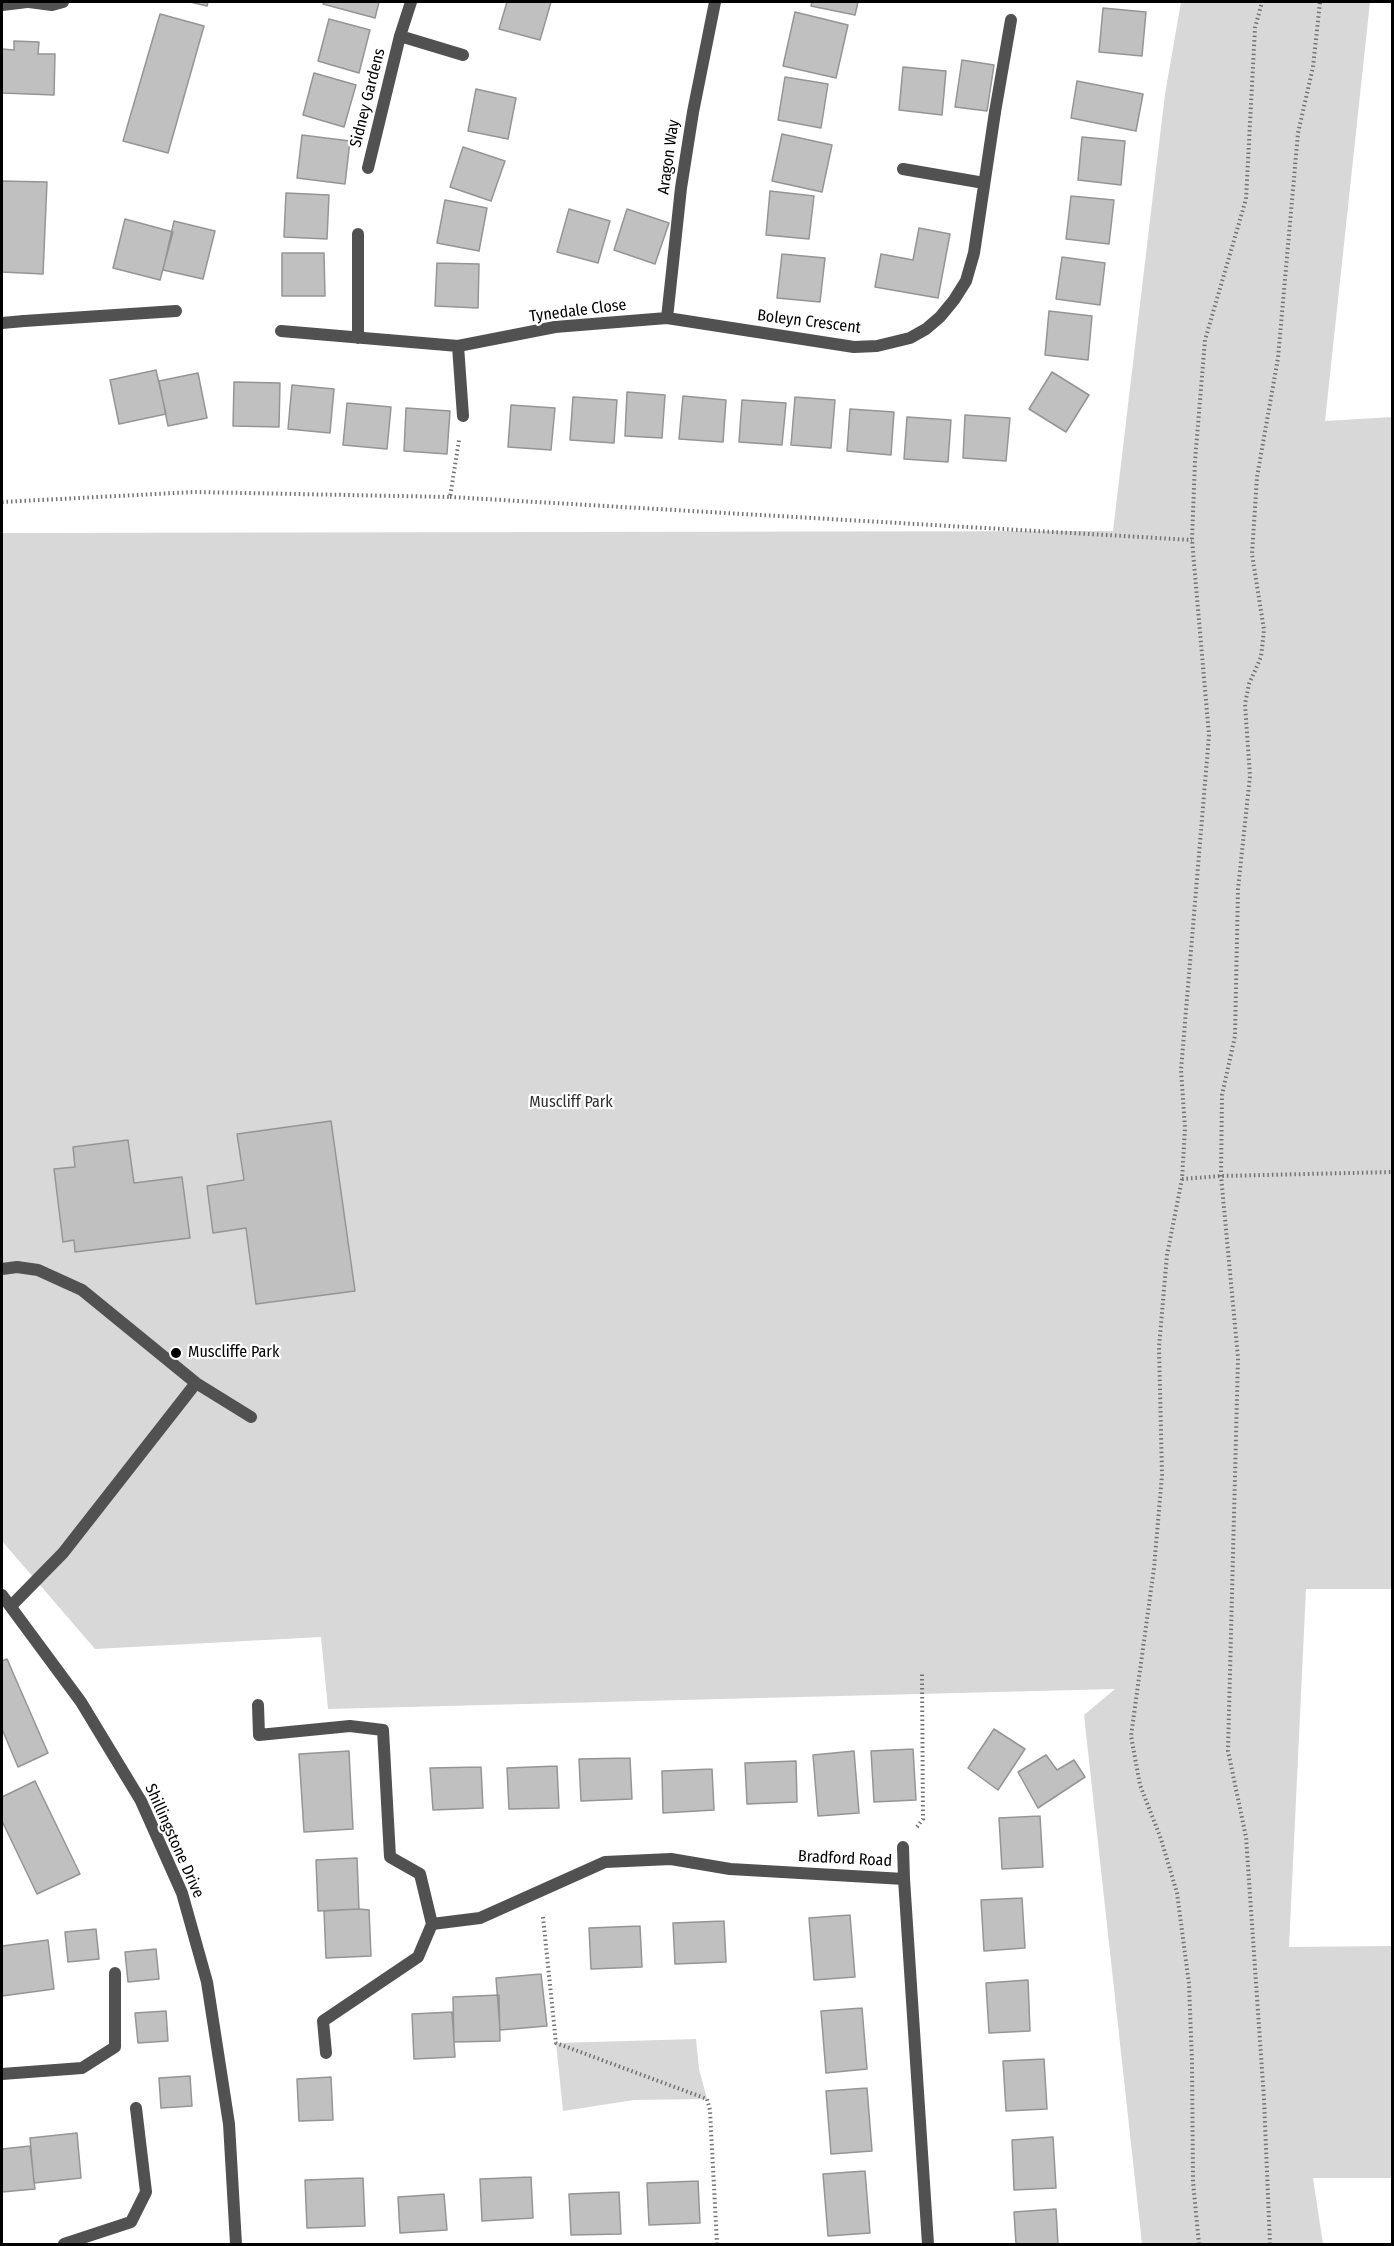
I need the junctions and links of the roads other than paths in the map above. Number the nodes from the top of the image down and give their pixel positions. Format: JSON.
{"nodes":[{"id":1,"x":28,"y":2,"type":"edge"},
{"id":2,"x":63,"y":2,"type":"edge"},
{"id":3,"x":411,"y":2,"type":"edge"},
{"id":4,"x":715,"y":2,"type":"edge"},
{"id":5,"x":2,"y":5,"type":"edge"},
{"id":6,"x":1011,"y":20,"type":"dead end"},
{"id":7,"x":400,"y":36,"type":"junction"},
{"id":8,"x":463,"y":55,"type":"dead end"},
{"id":9,"x":368,"y":168,"type":"dead end"},
{"id":10,"x":903,"y":169,"type":"dead end"},
{"id":11,"x":984,"y":183,"type":"junction"},
{"id":12,"x":358,"y":234,"type":"dead end"},
{"id":13,"x":176,"y":311,"type":"dead end"},
{"id":14,"x":667,"y":318,"type":"junction"},
{"id":15,"x":2,"y":324,"type":"edge"},
{"id":16,"x":282,"y":332,"type":"dead end"},
{"id":17,"x":358,"y":338,"type":"junction"},
{"id":18,"x":458,"y":346,"type":"junction"},
{"id":19,"x":463,"y":416,"type":"road end"},
{"id":20,"x":2,"y":1269,"type":"edge"},
{"id":21,"x":196,"y":1383,"type":"junction"},
{"id":22,"x":251,"y":1417,"type":"dead end"},
{"id":23,"x":2,"y":1594,"type":"edge"},
{"id":24,"x":11,"y":1606,"type":"junction"},
{"id":25,"x":258,"y":1705,"type":"dead end"},
{"id":26,"x":903,"y":1847,"type":"road end"},
{"id":27,"x":904,"y":1879,"type":"junction"},
{"id":28,"x":432,"y":1924,"type":"junction"},
{"id":29,"x":115,"y":1973,"type":"dead end"},
{"id":30,"x":326,"y":2053,"type":"dead end"},
{"id":31,"x":2,"y":2074,"type":"edge"},
{"id":32,"x":136,"y":2108,"type":"dead end"},
{"id":33,"x":64,"y":2244,"type":"edge"},
{"id":34,"x":236,"y":2244,"type":"edge"},
{"id":35,"x":928,"y":2244,"type":"edge"}],
"edges":[{"from":1,"to":2,"type":"street"},
{"from":1,"to":5,"type":"street"},
{"from":3,"to":7,"type":"street","name":"Sidney Gardens"},
{"from":4,"to":14,"type":"street","name":"Aragon Way"},
{"from":6,"to":11,"type":"street","name":"Boleyn Crescent"},
{"from":7,"to":8,"type":"street","name":"Sidney Gardens"},
{"from":7,"to":9,"type":"street","name":"Sidney Gardens"},
{"from":10,"to":11,"type":"street"},
{"from":11,"to":14,"type":"street","name":"Boleyn Crescent"},
{"from":12,"to":17,"type":"street"},
{"from":13,"to":15,"type":"street"},
{"from":14,"to":18,"type":"street","name":"Tynedale Close"},
{"from":16,"to":17,"type":"street","name":"Tynedale Close"},
{"from":17,"to":18,"type":"street","name":"Tynedale Close"},
{"from":18,"to":19,"type":"street"},
{"from":20,"to":21,"type":"street"},
{"from":21,"to":22,"type":"street"},
{"from":21,"to":24,"type":"street"},
{"from":23,"to":24,"type":"street","name":"Shillingstone Drive"},
{"from":24,"to":34,"type":"street","name":"Shillingstone Drive"},
{"from":25,"to":28,"type":"street"},
{"from":26,"to":27,"type":"street"},
{"from":27,"to":28,"type":"street","name":"Bradford Road"},
{"from":27,"to":35,"type":"street","name":"Bradford Road"},
{"from":28,"to":30,"type":"street"},
{"from":29,"to":31,"type":"street"},
{"from":32,"to":33,"type":"street"}]}
